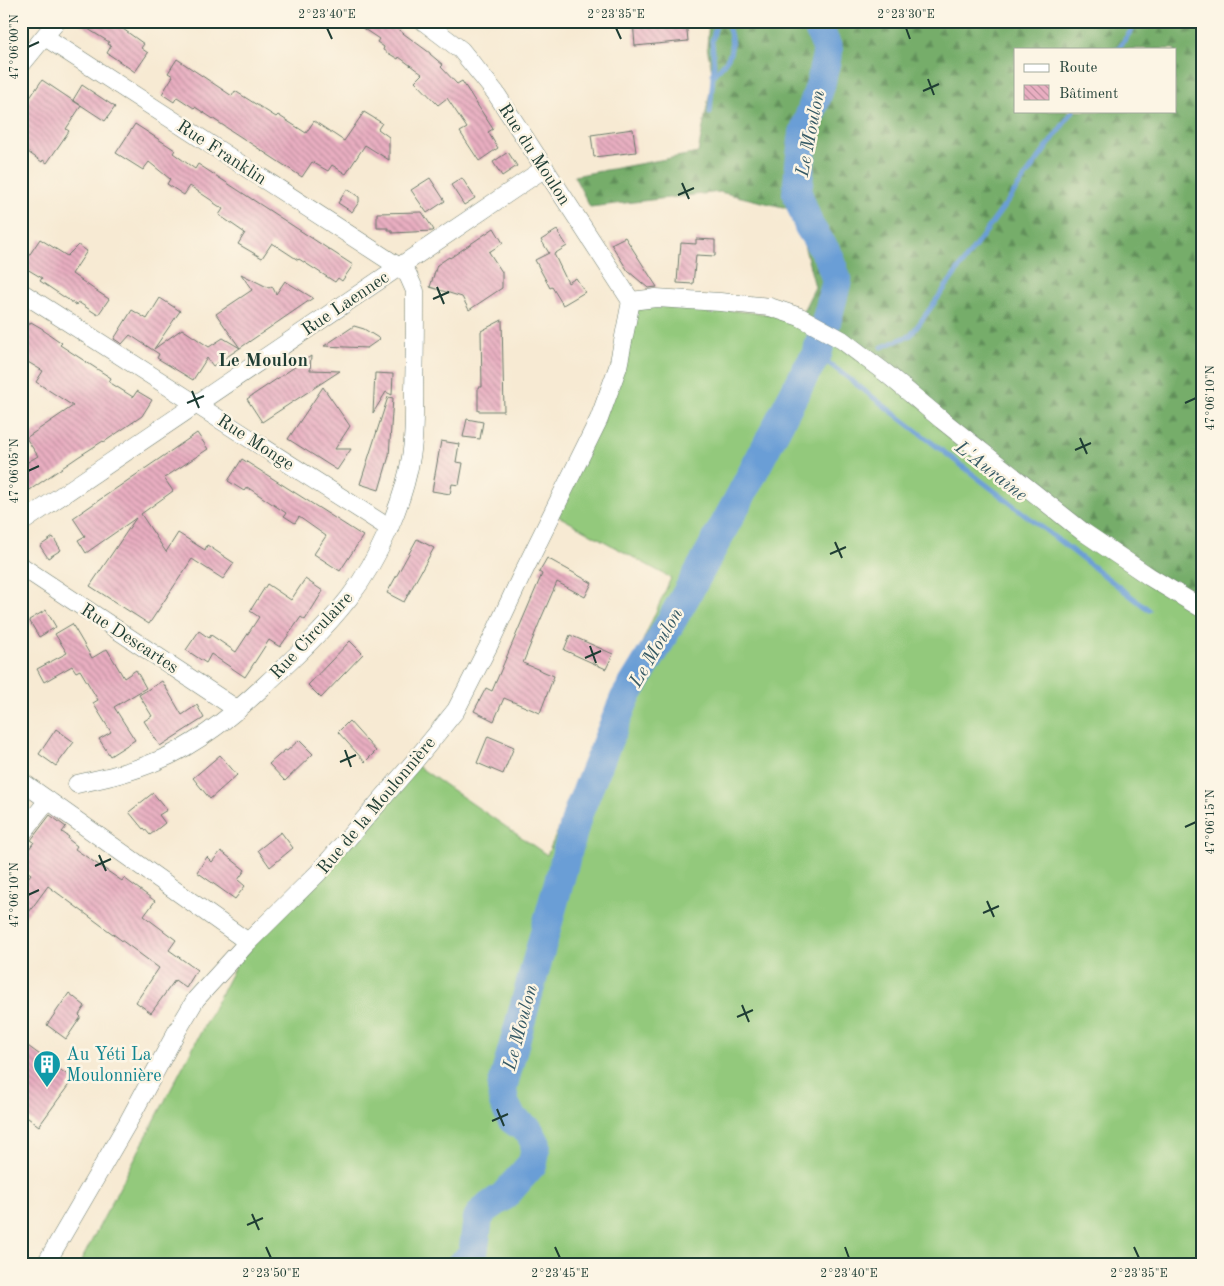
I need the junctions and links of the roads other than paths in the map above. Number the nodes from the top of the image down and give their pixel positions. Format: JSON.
{"nodes":[{"id":1,"x":57,"y":21,"type":"edge"},
{"id":2,"x":423,"y":21,"type":"edge"},
{"id":3,"x":45,"y":37,"type":"junction"},
{"id":4,"x":21,"y":64,"type":"edge"},
{"id":5,"x":545,"y":168,"type":"junction"},
{"id":6,"x":399,"y":267,"type":"junction"},
{"id":7,"x":21,"y":292,"type":"edge"},
{"id":8,"x":632,"y":301,"type":"junction"},
{"id":9,"x":195,"y":404,"type":"junction"},
{"id":10,"x":21,"y":523,"type":"edge"},
{"id":11,"x":389,"y":528,"type":"junction"},
{"id":12,"x":21,"y":566,"type":"edge"},
{"id":13,"x":1203,"y":609,"type":"edge"},
{"id":14,"x":238,"y":710,"type":"junction"},
{"id":15,"x":21,"y":781,"type":"edge"},
{"id":16,"x":77,"y":784,"type":"dead end"},
{"id":17,"x":48,"y":800,"type":"junction"},
{"id":18,"x":21,"y":835,"type":"edge"},
{"id":19,"x":248,"y":942,"type":"junction"},
{"id":20,"x":45,"y":1265,"type":"edge"}],
"edges":[{"from":1,"to":3,"type":"street"},
{"from":2,"to":5,"type":"street","name":"Rue du Moulon"},
{"from":3,"to":4,"type":"street"},
{"from":3,"to":6,"type":"street","name":"Rue Franklin"},
{"from":5,"to":6,"type":"street","name":"Rue Laennec"},
{"from":5,"to":8,"type":"street","name":"Rue du Moulon"},
{"from":6,"to":9,"type":"street","name":"Rue Laennec"},
{"from":6,"to":11,"type":"street","name":"Rue Circulaire"},
{"from":7,"to":9,"type":"street","name":"Rue Monge"},
{"from":8,"to":13,"type":"street"},
{"from":8,"to":19,"type":"street","name":"Rue de la Moulonnière"},
{"from":9,"to":10,"type":"street","name":"Rue Laennec"},
{"from":9,"to":11,"type":"street","name":"Rue Monge"},
{"from":11,"to":14,"type":"street","name":"Rue Circulaire"},
{"from":12,"to":14,"type":"street","name":"Rue Descartes"},
{"from":14,"to":16,"type":"street","name":"Rue Circulaire"},
{"from":15,"to":17,"type":"street"},
{"from":17,"to":18,"type":"street"},
{"from":17,"to":19,"type":"street"},
{"from":19,"to":20,"type":"street","name":"Rue de la Moulonnière"}]}
